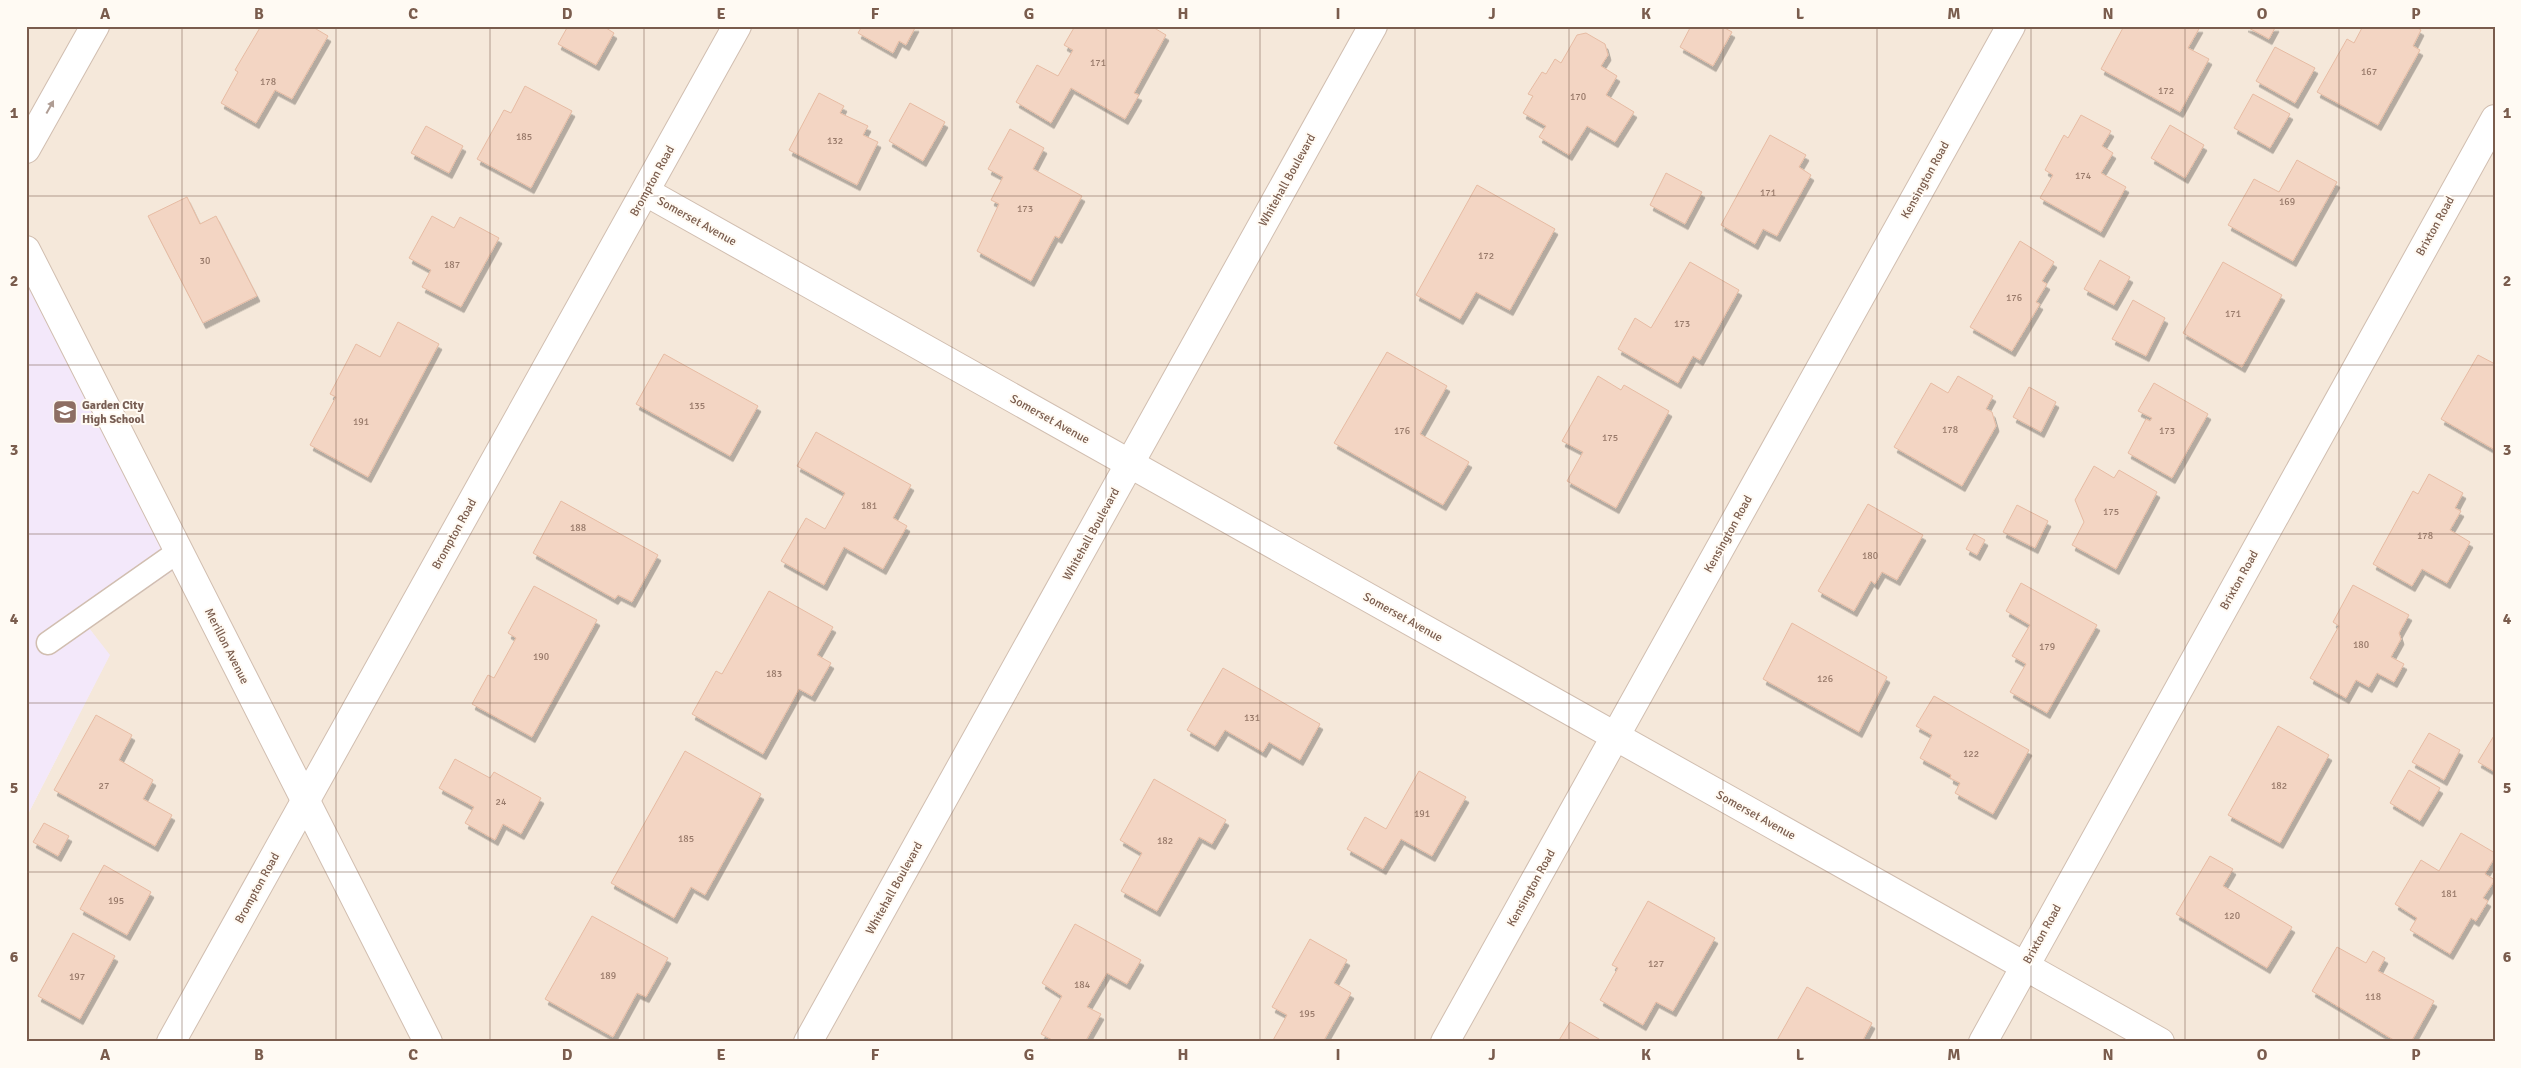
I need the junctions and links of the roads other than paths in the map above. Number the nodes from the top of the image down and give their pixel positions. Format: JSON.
{"nodes":[{"id":1,"x":94,"y":26,"type":"edge"},
{"id":2,"x":738,"y":26,"type":"edge"},
{"id":3,"x":1373,"y":26,"type":"edge"},
{"id":4,"x":2011,"y":26,"type":"edge"},
{"id":5,"x":2495,"y":119,"type":"edge"},
{"id":6,"x":26,"y":150,"type":"edge"},
{"id":7,"x":646,"y":192,"type":"junction"},
{"id":8,"x":26,"y":250,"type":"edge"},
{"id":9,"x":1130,"y":464,"type":"junction"},
{"id":10,"x":179,"y":551,"type":"junction"},
{"id":11,"x":48,"y":643,"type":"dead end"},
{"id":12,"x":1615,"y":736,"type":"junction"},
{"id":13,"x":305,"y":801,"type":"junction"},
{"id":14,"x":2025,"y":966,"type":"junction"},
{"id":15,"x":171,"y":1042,"type":"edge"},
{"id":16,"x":428,"y":1042,"type":"edge"},
{"id":17,"x":808,"y":1042,"type":"edge"},
{"id":18,"x":1445,"y":1042,"type":"edge"},
{"id":19,"x":1983,"y":1042,"type":"edge"},
{"id":20,"x":2160,"y":1042,"type":"edge"}],
"edges":[{"from":6,"to":1,"type":"street","one_way":true},
{"from":2,"to":7,"type":"street","name":"Brompton Road"},
{"from":3,"to":9,"type":"street","name":"Whitehall Boulevard"},
{"from":4,"to":12,"type":"street","name":"Kensington Road"},
{"from":5,"to":14,"type":"street","name":"Brixton Road"},
{"from":7,"to":9,"type":"street","name":"Somerset Avenue"},
{"from":7,"to":13,"type":"street","name":"Brompton Road"},
{"from":8,"to":10,"type":"street","name":"Merillon Avenue"},
{"from":9,"to":12,"type":"street","name":"Somerset Avenue"},
{"from":9,"to":17,"type":"street","name":"Whitehall Boulevard"},
{"from":10,"to":11,"type":"lane"},
{"from":10,"to":13,"type":"street","name":"Merillon Avenue"},
{"from":12,"to":14,"type":"street","name":"Somerset Avenue"},
{"from":12,"to":18,"type":"street","name":"Kensington Road"},
{"from":13,"to":15,"type":"street","name":"Brompton Road"},
{"from":13,"to":16,"type":"street","name":"Merillon Avenue"},
{"from":14,"to":19,"type":"street","name":"Brixton Road"},
{"from":14,"to":20,"type":"street","name":"Somerset Avenue"}]}
